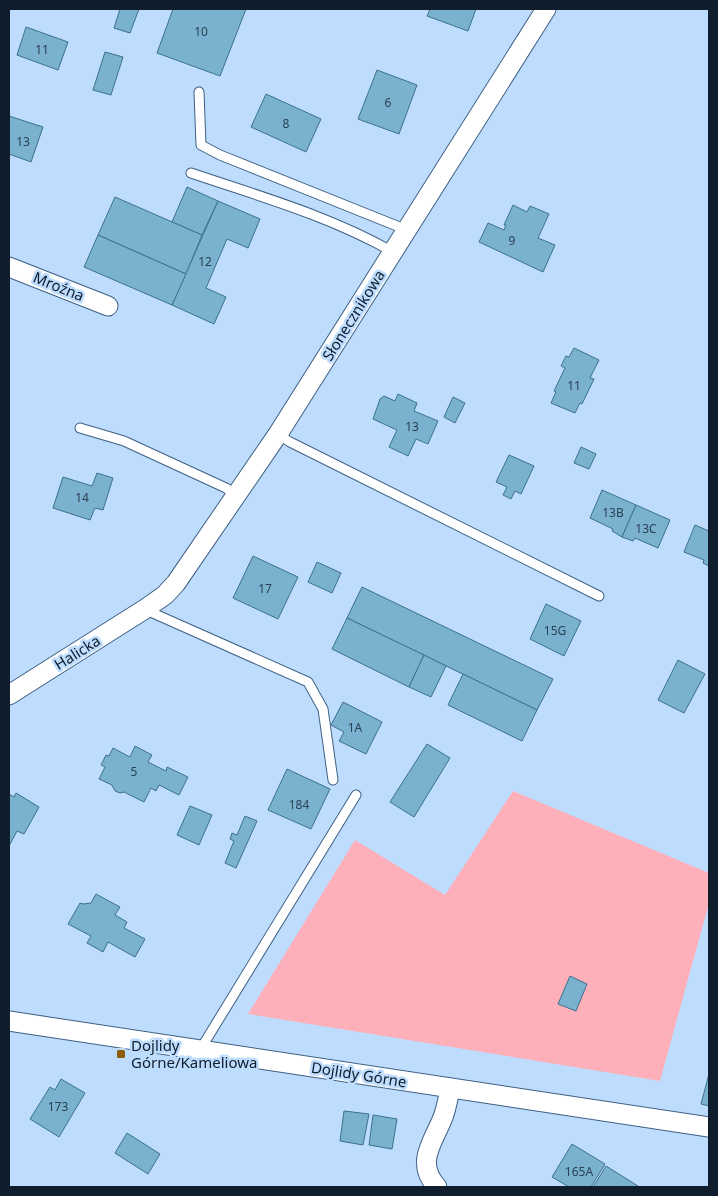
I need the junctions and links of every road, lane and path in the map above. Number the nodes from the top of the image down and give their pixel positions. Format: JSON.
{"nodes":[{"id":1,"x":546,"y":9,"type":"edge"},
{"id":2,"x":199,"y":92,"type":"dead end"},
{"id":3,"x":191,"y":173,"type":"dead end"},
{"id":4,"x":407,"y":230,"type":"junction"},
{"id":5,"x":393,"y":252,"type":"junction"},
{"id":6,"x":9,"y":266,"type":"edge"},
{"id":7,"x":108,"y":306,"type":"dead end"},
{"id":8,"x":80,"y":428,"type":"dead end"},
{"id":9,"x":278,"y":434,"type":"junction"},
{"id":10,"x":237,"y":496,"type":"junction"},
{"id":11,"x":599,"y":596,"type":"dead end"},
{"id":12,"x":145,"y":609,"type":"junction"},
{"id":13,"x":9,"y":695,"type":"edge"},
{"id":14,"x":333,"y":780,"type":"dead end"},
{"id":15,"x":356,"y":796,"type":"dead end"},
{"id":16,"x":9,"y":1021,"type":"edge"},
{"id":17,"x":200,"y":1050,"type":"junction"},
{"id":18,"x":450,"y":1088,"type":"junction"},
{"id":19,"x":709,"y":1127,"type":"edge"},
{"id":20,"x":437,"y":1187,"type":"edge"}],
"edges":[{"from":1,"to":4,"type":"street","name":"Słonecznikowa"},
{"from":2,"to":4,"type":"lane"},
{"from":3,"to":5,"type":"lane"},
{"from":4,"to":5,"type":"street","name":"Słonecznikowa"},
{"from":5,"to":9,"type":"street","name":"Słonecznikowa"},
{"from":6,"to":7,"type":"street","name":"Mroźna"},
{"from":8,"to":10,"type":"lane"},
{"from":9,"to":10,"type":"street","name":"Słonecznikowa"},
{"from":9,"to":11,"type":"lane"},
{"from":10,"to":12,"type":"street","name":"Słonecznikowa"},
{"from":12,"to":13,"type":"street","name":"Halicka"},
{"from":12,"to":14,"type":"lane"},
{"from":15,"to":17,"type":"lane"},
{"from":16,"to":17,"type":"street","name":"Dojlidy Górne"},
{"from":17,"to":18,"type":"street","name":"Dojlidy Górne"},
{"from":18,"to":19,"type":"street","name":"Dojlidy Górne"},
{"from":18,"to":20,"type":"street"}]}
